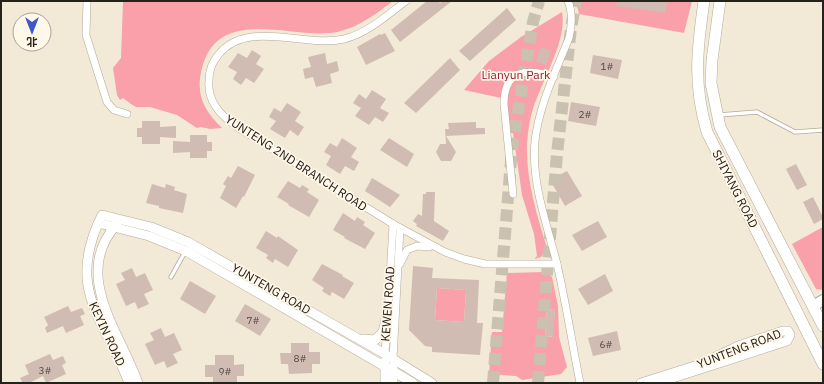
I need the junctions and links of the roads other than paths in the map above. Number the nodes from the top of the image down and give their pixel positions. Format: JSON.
{"nodes":[{"id":1,"x":86,"y":1,"type":"edge"},
{"id":2,"x":406,"y":1,"type":"edge"},
{"id":3,"x":568,"y":1,"type":"edge"},
{"id":4,"x":704,"y":1,"type":"edge"},
{"id":5,"x":720,"y":1,"type":"edge"},
{"id":6,"x":554,"y":77,"type":"junction"},
{"id":7,"x":127,"y":114,"type":"dead end"},
{"id":8,"x":716,"y":115,"type":"junction"},
{"id":9,"x":823,"y":130,"type":"edge"},
{"id":10,"x":513,"y":194,"type":"dead end"},
{"id":11,"x":100,"y":219,"type":"junction"},
{"id":12,"x":122,"y":219,"type":"junction"},
{"id":13,"x":393,"y":224,"type":"junction"},
{"id":14,"x":115,"y":226,"type":"junction"},
{"id":15,"x":400,"y":228,"type":"junction"},
{"id":16,"x":436,"y":248,"type":"junction"},
{"id":17,"x":186,"y":251,"type":"junction"},
{"id":18,"x":557,"y":264,"type":"junction"},
{"id":19,"x":172,"y":277,"type":"dead end"},
{"id":20,"x":397,"y":278,"type":"junction"},
{"id":21,"x":823,"y":300,"type":"edge"},
{"id":22,"x":388,"y":310,"type":"junction"},
{"id":23,"x":818,"y":310,"type":"edge"},
{"id":24,"x":823,"y":326,"type":"edge"},
{"id":25,"x":356,"y":337,"type":"junction"},
{"id":26,"x":385,"y":354,"type":"junction"},
{"id":27,"x":394,"y":359,"type":"junction"},
{"id":28,"x":823,"y":364,"type":"edge"},
{"id":29,"x":385,"y":366,"type":"junction"},
{"id":30,"x":394,"y":371,"type":"junction"},
{"id":31,"x":129,"y":383,"type":"edge"},
{"id":32,"x":138,"y":383,"type":"edge"},
{"id":33,"x":385,"y":383,"type":"edge"},
{"id":34,"x":393,"y":383,"type":"edge"},
{"id":35,"x":413,"y":383,"type":"edge"},
{"id":36,"x":432,"y":383,"type":"edge"},
{"id":37,"x":580,"y":383,"type":"edge"},
{"id":38,"x":641,"y":383,"type":"edge"},
{"id":39,"x":657,"y":383,"type":"edge"}],
"edges":[{"from":1,"to":7,"type":"street"},
{"from":2,"to":13,"type":"street","name":"YUNTENG 2ND BRANCH ROAD"},
{"from":3,"to":6,"type":"street"},
{"from":4,"to":28,"type":"main road","name":"SHIYANG ROAD"},
{"from":5,"to":8,"type":"main road","name":"SHIYANG ROAD"},
{"from":6,"to":10,"type":"street"},
{"from":6,"to":18,"type":"street"},
{"from":8,"to":9,"type":"lane"},
{"from":8,"to":23,"type":"main road","name":"SHIYANG ROAD"},
{"from":11,"to":12,"type":"street","name":"YUNTENG ROAD"},
{"from":11,"to":14,"type":"street","name":"YUNTENG ROAD"},
{"from":11,"to":31,"type":"street","name":"KEYIN ROAD"},
{"from":12,"to":14,"type":"street","name":"KEYIN ROAD"},
{"from":12,"to":25,"type":"street","name":"YUNTENG ROAD"},
{"from":13,"to":15,"type":"street","name":"YUNTENG 2ND BRANCH ROAD"},
{"from":13,"to":22,"type":"street","name":"KEWEN ROAD"},
{"from":14,"to":17,"type":"street","name":"YUNTENG ROAD"},
{"from":14,"to":32,"type":"street","name":"KEYIN ROAD"},
{"from":15,"to":16,"type":"street","name":"YUNTENG 2ND BRANCH ROAD"},
{"from":15,"to":20,"type":"street","name":"KEWEN ROAD"},
{"from":16,"to":18,"type":"street","name":"YUNTENG 2ND BRANCH ROAD"},
{"from":16,"to":20,"type":"street"},
{"from":17,"to":19,"type":"lane"},
{"from":17,"to":29,"type":"street","name":"YUNTENG ROAD"},
{"from":18,"to":37,"type":"street"},
{"from":20,"to":27,"type":"street","name":"KEWEN ROAD"},
{"from":21,"to":23,"type":"main road"},
{"from":22,"to":25,"type":"street"},
{"from":22,"to":26,"type":"street","name":"KEWEN ROAD"},
{"from":23,"to":24,"type":"main road","name":"SHIYANG ROAD"},
{"from":25,"to":26,"type":"street","name":"YUNTENG ROAD"},
{"from":26,"to":27,"type":"street","name":"YUNTENG ROAD"},
{"from":26,"to":29,"type":"street","name":"KEWEN ROAD"},
{"from":27,"to":30,"type":"street","name":"KEWEN ROAD"},
{"from":27,"to":36,"type":"street","name":"YUNTENG ROAD"},
{"from":29,"to":30,"type":"street","name":"YUNTENG ROAD"},
{"from":29,"to":33,"type":"street","name":"KEWEN ROAD"},
{"from":30,"to":34,"type":"street","name":"KEWEN ROAD"},
{"from":30,"to":35,"type":"street","name":"YUNTENG ROAD"},
{"from":38,"to":39,"type":"street","name":"YUNTENG ROAD"}]}
